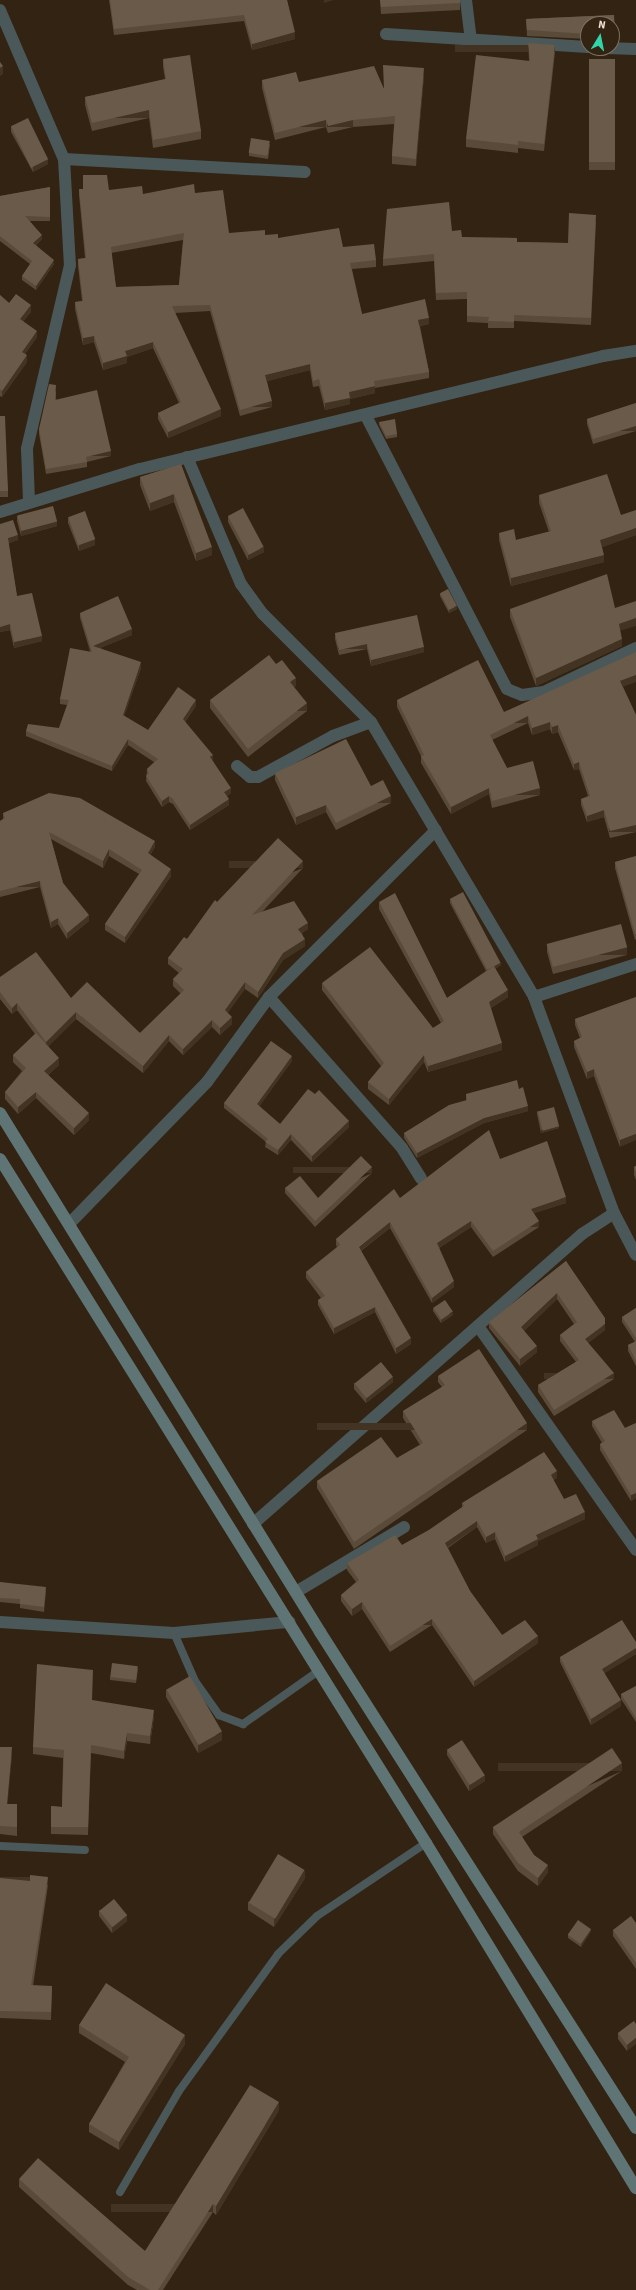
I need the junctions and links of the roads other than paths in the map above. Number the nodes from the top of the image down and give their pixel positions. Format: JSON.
{"nodes":[{"id":1,"x":466,"y":0,"type":"edge"},
{"id":2,"x":0,"y":10,"type":"edge"},
{"id":3,"x":386,"y":34,"type":"dead end"},
{"id":4,"x":471,"y":40,"type":"junction"},
{"id":5,"x":580,"y":47,"type":"edge"},
{"id":6,"x":620,"y":48,"type":"edge"},
{"id":7,"x":636,"y":49,"type":"edge"},
{"id":8,"x":64,"y":159,"type":"junction"},
{"id":9,"x":305,"y":172,"type":"dead end"},
{"id":10,"x":636,"y":351,"type":"edge"},
{"id":11,"x":366,"y":416,"type":"junction"},
{"id":12,"x":187,"y":457,"type":"junction"},
{"id":13,"x":29,"y":500,"type":"junction"},
{"id":14,"x":0,"y":512,"type":"edge"},
{"id":15,"x":636,"y":648,"type":"edge"},
{"id":16,"x":371,"y":722,"type":"junction"},
{"id":17,"x":237,"y":766,"type":"dead end"},
{"id":18,"x":436,"y":830,"type":"junction"},
{"id":19,"x":636,"y":964,"type":"edge"},
{"id":20,"x":269,"y":997,"type":"junction"},
{"id":21,"x":534,"y":997,"type":"junction"},
{"id":22,"x":0,"y":1113,"type":"edge"},
{"id":23,"x":0,"y":1159,"type":"edge"},
{"id":24,"x":421,"y":1179,"type":"dead end"},
{"id":25,"x":614,"y":1213,"type":"junction"},
{"id":26,"x":69,"y":1224,"type":"junction"},
{"id":27,"x":636,"y":1255,"type":"edge"},
{"id":28,"x":478,"y":1326,"type":"junction"},
{"id":29,"x":253,"y":1524,"type":"junction"},
{"id":30,"x":404,"y":1527,"type":"dead end"},
{"id":31,"x":636,"y":1550,"type":"edge"},
{"id":32,"x":296,"y":1592,"type":"junction"},
{"id":33,"x":0,"y":1622,"type":"edge"},
{"id":34,"x":289,"y":1622,"type":"junction"},
{"id":35,"x":174,"y":1633,"type":"junction"},
{"id":36,"x":317,"y":1672,"type":"junction"},
{"id":37,"x":426,"y":1843,"type":"junction"},
{"id":38,"x":0,"y":1846,"type":"edge"},
{"id":39,"x":85,"y":1850,"type":"dead end"},
{"id":40,"x":636,"y":2128,"type":"edge"},
{"id":41,"x":636,"y":2188,"type":"edge"},
{"id":42,"x":120,"y":2192,"type":"dead end"}],
"edges":[{"from":1,"to":4,"type":"street"},
{"from":2,"to":8,"type":"street"},
{"from":3,"to":4,"type":"street"},
{"from":4,"to":5,"type":"street"},
{"from":6,"to":7,"type":"street"},
{"from":8,"to":9,"type":"street"},
{"from":8,"to":13,"type":"street"},
{"from":10,"to":11,"type":"street"},
{"from":11,"to":12,"type":"street"},
{"from":11,"to":15,"type":"street"},
{"from":12,"to":13,"type":"street"},
{"from":12,"to":16,"type":"street"},
{"from":13,"to":14,"type":"street"},
{"from":16,"to":17,"type":"street"},
{"from":16,"to":18,"type":"street"},
{"from":18,"to":20,"type":"street"},
{"from":18,"to":21,"type":"street"},
{"from":19,"to":21,"type":"street"},
{"from":20,"to":24,"type":"street"},
{"from":20,"to":26,"type":"street"},
{"from":21,"to":25,"type":"street"},
{"from":22,"to":26,"type":"street"},
{"from":23,"to":34,"type":"street"},
{"from":25,"to":27,"type":"street"},
{"from":25,"to":28,"type":"street"},
{"from":26,"to":29,"type":"street"},
{"from":28,"to":29,"type":"street"},
{"from":28,"to":31,"type":"street"},
{"from":29,"to":32,"type":"street"},
{"from":30,"to":32,"type":"street"},
{"from":32,"to":40,"type":"street"},
{"from":33,"to":35,"type":"street"},
{"from":34,"to":35,"type":"street"},
{"from":34,"to":36,"type":"street"},
{"from":35,"to":36,"type":"lane"},
{"from":36,"to":37,"type":"street"},
{"from":37,"to":41,"type":"street"},
{"from":37,"to":42,"type":"lane"},
{"from":38,"to":39,"type":"lane"}]}
